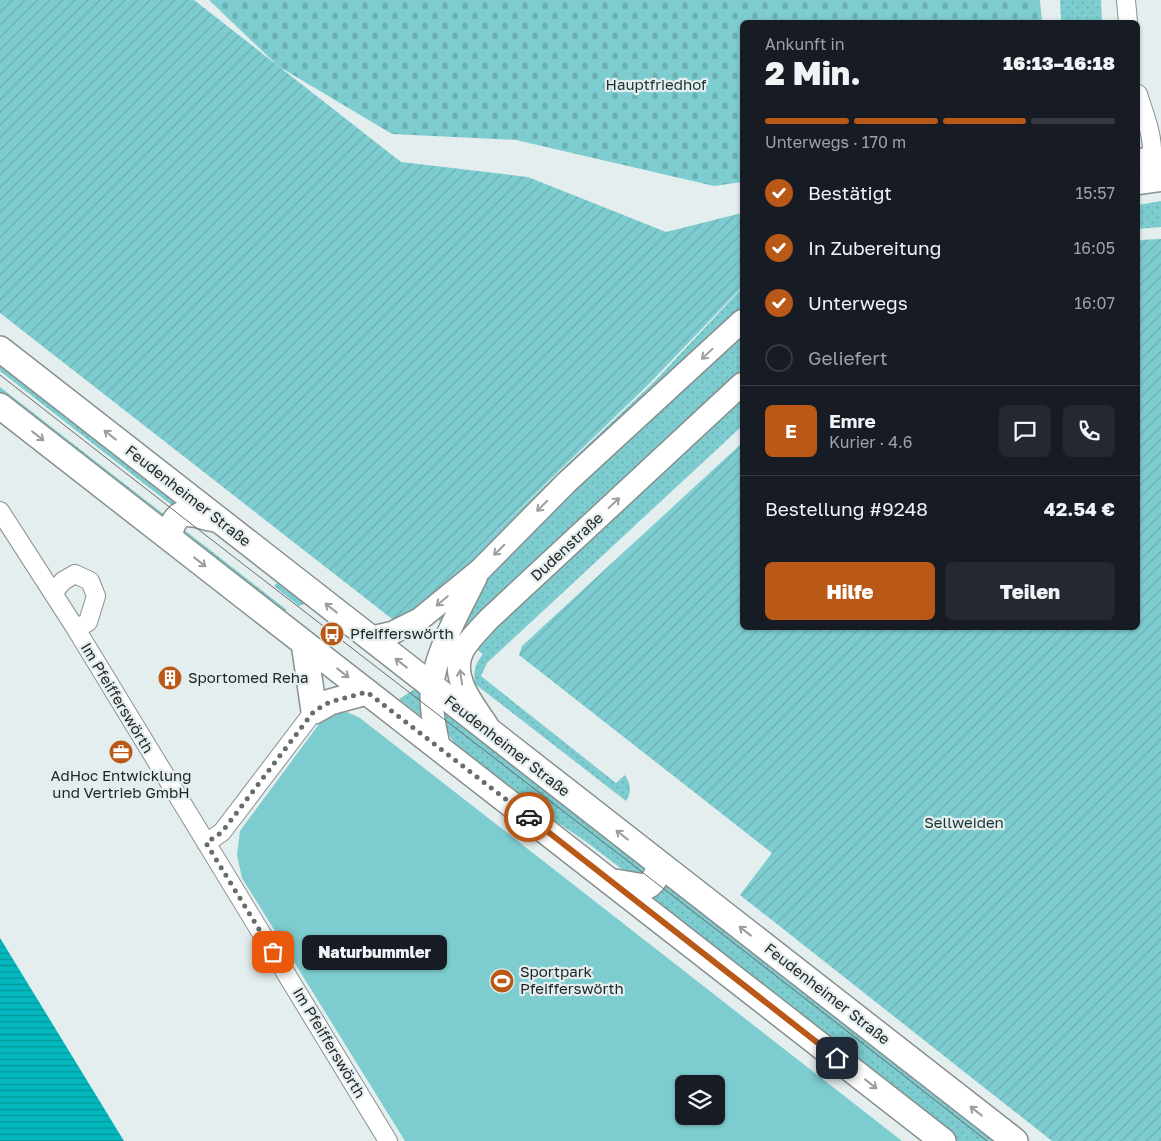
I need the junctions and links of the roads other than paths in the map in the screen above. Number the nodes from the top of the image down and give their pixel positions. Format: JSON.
{"nodes":[{"id":1,"x":1126,"y":0,"type":"edge"},
{"id":2,"x":1128,"y":20,"type":"edge"},
{"id":3,"x":1140,"y":100,"type":"edge"},
{"id":4,"x":1147,"y":171,"type":"edge"},
{"id":5,"x":740,"y":323,"type":"edge"},
{"id":6,"x":0,"y":349,"type":"edge"},
{"id":7,"x":740,"y":386,"type":"edge"},
{"id":8,"x":0,"y":406,"type":"edge"},
{"id":9,"x":0,"y":511,"type":"edge"},
{"id":10,"x":217,"y":519,"type":"junction"},
{"id":11,"x":169,"y":537,"type":"junction"},
{"id":12,"x":480,"y":570,"type":"junction"},
{"id":13,"x":53,"y":593,"type":"junction"},
{"id":14,"x":76,"y":629,"type":"junction"},
{"id":15,"x":369,"y":638,"type":"junction"},
{"id":16,"x":304,"y":643,"type":"junction"},
{"id":17,"x":432,"y":687,"type":"junction"},
{"id":18,"x":367,"y":692,"type":"junction"},
{"id":19,"x":314,"y":711,"type":"junction"},
{"id":20,"x":493,"y":734,"type":"junction"},
{"id":21,"x":439,"y":748,"type":"junction"},
{"id":22,"x":206,"y":843,"type":"junction"},
{"id":23,"x":660,"y":865,"type":"junction"},
{"id":24,"x":612,"y":882,"type":"junction"},
{"id":25,"x":388,"y":1141,"type":"edge"},
{"id":26,"x":943,"y":1141,"type":"edge"},
{"id":27,"x":1014,"y":1141,"type":"edge"}],
"edges":[{"from":1,"to":2,"type":"street"},
{"from":3,"to":4,"type":"street"},
{"from":5,"to":12,"type":"street","one_way":true},
{"from":10,"to":6,"type":"main road","name":"Feudenheimer Straße","one_way":true},
{"from":20,"to":7,"type":"street","name":"Dudenstraße","one_way":true},
{"from":8,"to":11,"type":"main road","one_way":true},
{"from":9,"to":13,"type":"street","name":"Im Pfeifferswörth"},
{"from":10,"to":11,"type":"main road"},
{"from":15,"to":10,"type":"main road","name":"Feudenheimer Straße","one_way":true},
{"from":11,"to":16,"type":"main road","one_way":true},
{"from":12,"to":15,"type":"street","one_way":true},
{"from":12,"to":17,"type":"street"},
{"from":13,"to":14,"type":"street","name":"Im Pfeifferswörth"},
{"from":13,"to":14,"type":"street","name":"Im Pfeifferswörth"},
{"from":14,"to":22,"type":"street","name":"Im Pfeifferswörth"},
{"from":17,"to":15,"type":"main road","name":"Feudenheimer Straße","one_way":true},
{"from":16,"to":18,"type":"main road","one_way":true},
{"from":16,"to":19,"type":"main road"},
{"from":17,"to":20,"type":"main road","name":"Feudenheimer Straße"},
{"from":17,"to":21,"type":"street"},
{"from":18,"to":19,"type":"main road"},
{"from":18,"to":21,"type":"main road"},
{"from":19,"to":22,"type":"street"},
{"from":23,"to":20,"type":"main road","name":"Feudenheimer Straße","one_way":true},
{"from":21,"to":24,"type":"main road"},
{"from":22,"to":25,"type":"street","name":"Im Pfeifferswörth"},
{"from":23,"to":24,"type":"main road"},
{"from":27,"to":23,"type":"main road","name":"Feudenheimer Straße","one_way":true},
{"from":24,"to":26,"type":"main road","one_way":true}]}
